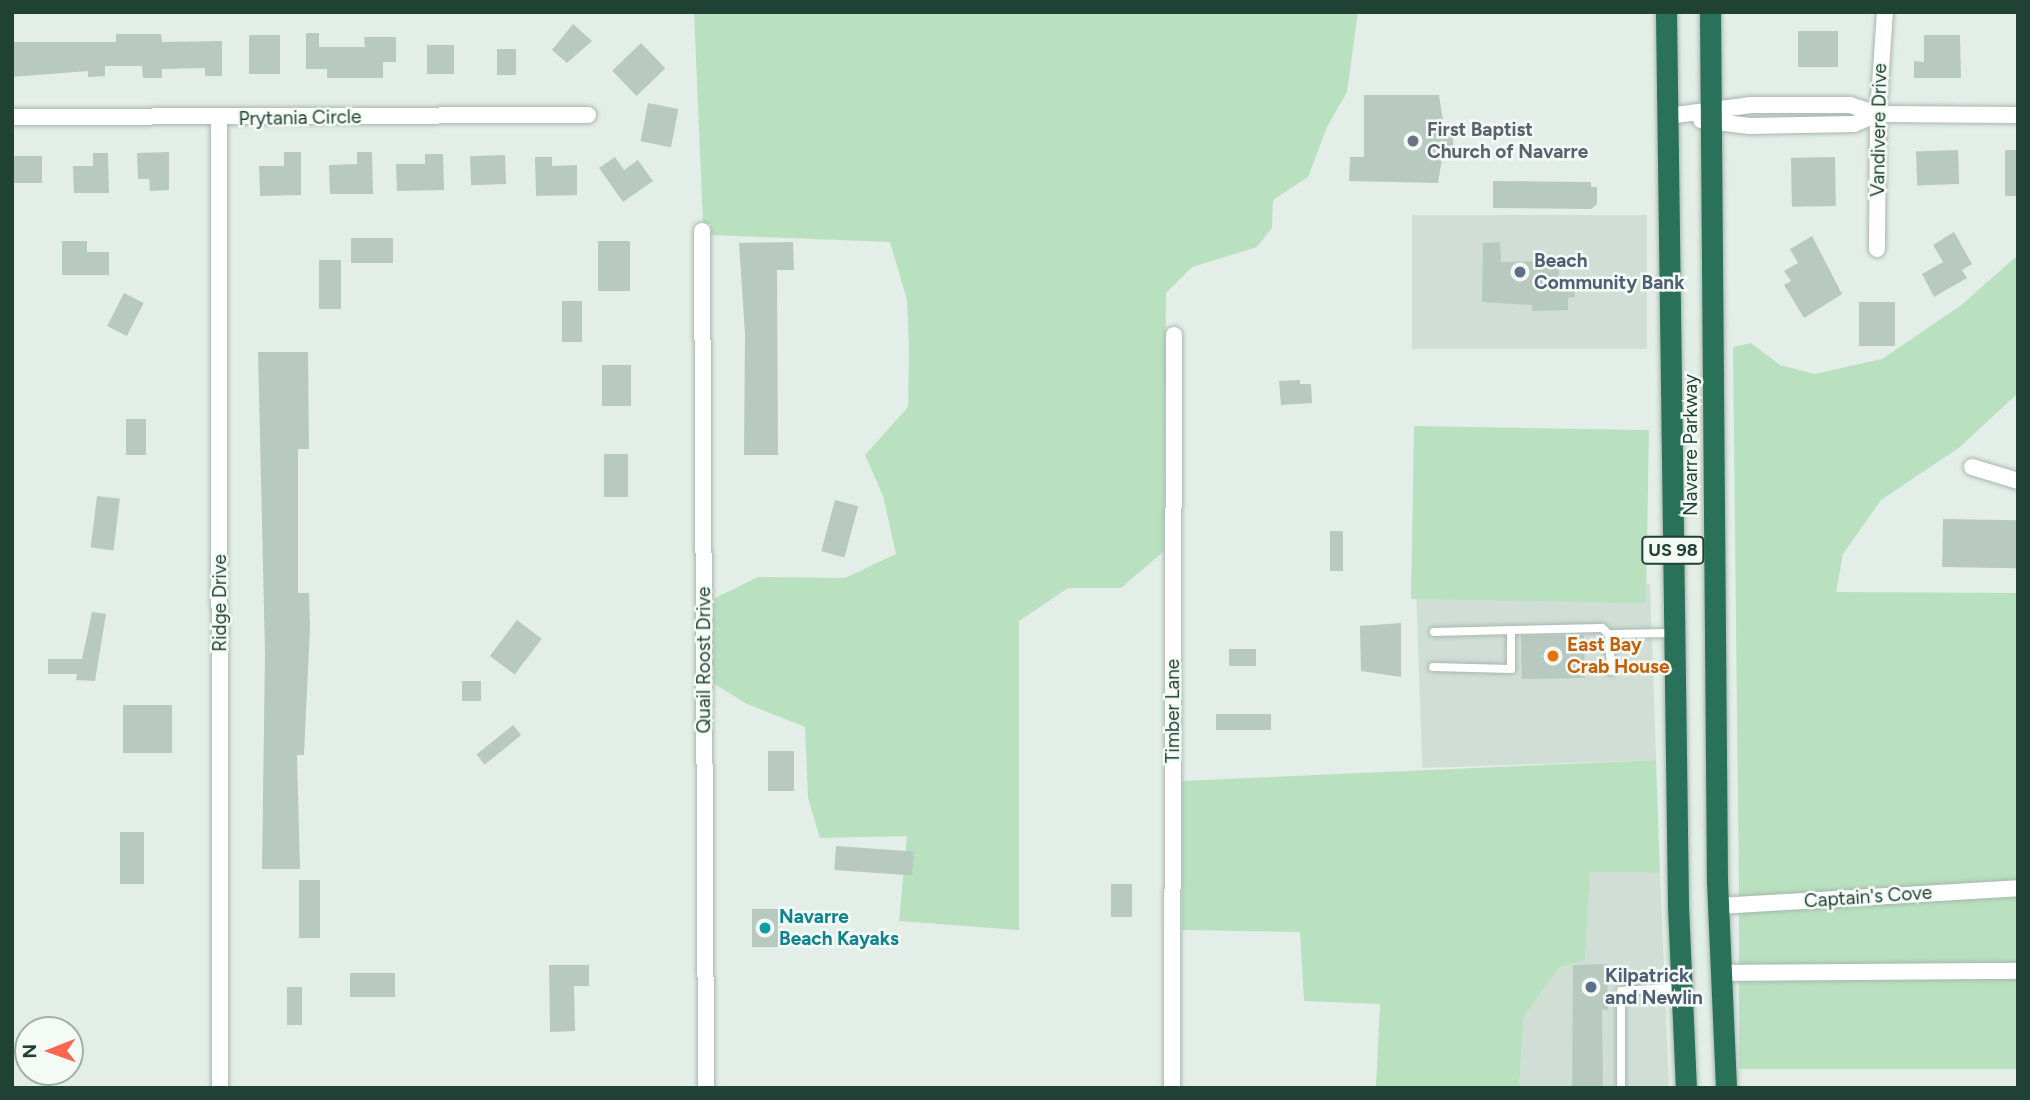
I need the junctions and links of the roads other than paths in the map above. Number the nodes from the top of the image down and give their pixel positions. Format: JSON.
{"nodes":[{"id":1,"x":1666,"y":12,"type":"edge"},
{"id":2,"x":1710,"y":12,"type":"edge"},
{"id":3,"x":1885,"y":12,"type":"edge"},
{"id":4,"x":1712,"y":114,"type":"junction"},
{"id":5,"x":1878,"y":114,"type":"junction"},
{"id":6,"x":588,"y":115,"type":"dead end"},
{"id":7,"x":1668,"y":116,"type":"junction"},
{"id":8,"x":2018,"y":116,"type":"edge"},
{"id":9,"x":12,"y":117,"type":"edge"},
{"id":10,"x":219,"y":119,"type":"junction"},
{"id":11,"x":702,"y":231,"type":"dead end"},
{"id":12,"x":1877,"y":249,"type":"dead end"},
{"id":13,"x":1174,"y":335,"type":"dead end"},
{"id":14,"x":1972,"y":467,"type":"dead end"},
{"id":15,"x":2018,"y":481,"type":"edge"},
{"id":16,"x":1511,"y":630,"type":"junction"},
{"id":17,"x":1434,"y":632,"type":"dead end"},
{"id":18,"x":1674,"y":633,"type":"junction"},
{"id":19,"x":1609,"y":634,"type":"junction"},
{"id":20,"x":1433,"y":667,"type":"dead end"},
{"id":21,"x":1611,"y":671,"type":"dead end"},
{"id":22,"x":2018,"y":888,"type":"edge"},
{"id":23,"x":1718,"y":906,"type":"junction"},
{"id":24,"x":2018,"y":971,"type":"edge"},
{"id":25,"x":1720,"y":973,"type":"junction"},
{"id":26,"x":1682,"y":987,"type":"junction"},
{"id":27,"x":220,"y":1088,"type":"edge"},
{"id":28,"x":706,"y":1088,"type":"edge"},
{"id":29,"x":1172,"y":1088,"type":"edge"},
{"id":30,"x":1621,"y":1088,"type":"edge"},
{"id":31,"x":1686,"y":1088,"type":"edge"},
{"id":32,"x":1726,"y":1088,"type":"edge"}],
"edges":[{"from":1,"to":7,"type":"highway","name":"Navarre Parkway","number":"US 98"},
{"from":2,"to":4,"type":"highway","name":"Navarre Parkway","number":"US 98"},
{"from":3,"to":5,"type":"street","name":"Vandivere Drive"},
{"from":4,"to":5,"type":"street"},
{"from":4,"to":7,"type":"street"},
{"from":4,"to":23,"type":"highway","name":"Navarre Parkway","number":"US 98"},
{"from":5,"to":8,"type":"street"},
{"from":5,"to":12,"type":"street","name":"Vandivere Drive"},
{"from":6,"to":10,"type":"street","name":"Prytania Circle"},
{"from":7,"to":18,"type":"highway","name":"Navarre Parkway","number":"US 98"},
{"from":9,"to":10,"type":"street","name":"Prytania Circle"},
{"from":10,"to":27,"type":"street","name":"Ridge Drive"},
{"from":11,"to":28,"type":"street","name":"Quail Roost Drive"},
{"from":13,"to":29,"type":"street","name":"Timber Lane"},
{"from":14,"to":15,"type":"street"},
{"from":16,"to":17,"type":"lane"},
{"from":16,"to":19,"type":"lane"},
{"from":16,"to":20,"type":"lane"},
{"from":18,"to":19,"type":"lane"},
{"from":18,"to":26,"type":"highway","name":"Navarre Parkway","number":"US 98"},
{"from":19,"to":21,"type":"lane"},
{"from":22,"to":23,"type":"street","name":"Captain's Cove"},
{"from":23,"to":25,"type":"highway","name":"Navarre Parkway","number":"US 98"},
{"from":24,"to":25,"type":"street"},
{"from":25,"to":32,"type":"highway","name":"Navarre Parkway","number":"US 98"},
{"from":26,"to":30,"type":"lane"},
{"from":26,"to":31,"type":"highway","name":"Navarre Parkway","number":"US 98"}]}
